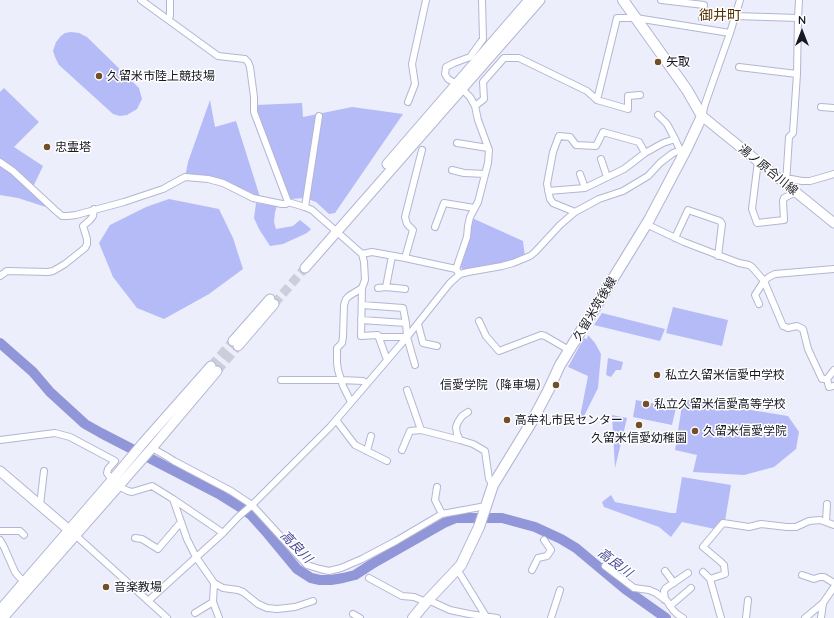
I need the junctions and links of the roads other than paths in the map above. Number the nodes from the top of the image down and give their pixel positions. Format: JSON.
{"nodes":[{"id":1,"x":141,"y":0,"type":"edge"},
{"id":2,"x":170,"y":0,"type":"edge"},
{"id":3,"x":426,"y":0,"type":"edge"},
{"id":4,"x":482,"y":0,"type":"edge"},
{"id":5,"x":529,"y":0,"type":"edge"},
{"id":6,"x":540,"y":0,"type":"edge"},
{"id":7,"x":623,"y":0,"type":"edge"},
{"id":8,"x":661,"y":0,"type":"edge"},
{"id":9,"x":740,"y":0,"type":"edge"},
{"id":10,"x":799,"y":0,"type":"edge"},
{"id":11,"x":735,"y":16,"type":"junction"},
{"id":12,"x":636,"y":18,"type":"junction"},
{"id":13,"x":702,"y":18,"type":"dead end"},
{"id":14,"x":798,"y":18,"type":"junction"},
{"id":15,"x":168,"y":19,"type":"junction"},
{"id":16,"x":730,"y":33,"type":"junction"},
{"id":17,"x":739,"y":67,"type":"dead end"},
{"id":18,"x":796,"y":74,"type":"junction"},
{"id":19,"x":459,"y":86,"type":"junction"},
{"id":20,"x":640,"y":95,"type":"dead end"},
{"id":21,"x":596,"y":100,"type":"junction"},
{"id":22,"x":408,"y":102,"type":"dead end"},
{"id":23,"x":475,"y":106,"type":"junction"},
{"id":24,"x":820,"y":107,"type":"dead end"},
{"id":25,"x":834,"y":108,"type":"edge"},
{"id":26,"x":658,"y":115,"type":"dead end"},
{"id":27,"x":319,"y":116,"type":"dead end"},
{"id":28,"x":702,"y":116,"type":"junction"},
{"id":29,"x":675,"y":139,"type":"junction"},
{"id":30,"x":457,"y":143,"type":"dead end"},
{"id":31,"x":488,"y":148,"type":"junction"},
{"id":32,"x":683,"y":149,"type":"junction"},
{"id":33,"x":422,"y":150,"type":"dead end"},
{"id":34,"x":645,"y":153,"type":"junction"},
{"id":35,"x":601,"y":159,"type":"dead end"},
{"id":36,"x":758,"y":161,"type":"junction"},
{"id":37,"x":0,"y":162,"type":"edge"},
{"id":38,"x":452,"y":170,"type":"dead end"},
{"id":39,"x":485,"y":174,"type":"junction"},
{"id":40,"x":580,"y":174,"type":"dead end"},
{"id":41,"x":834,"y":174,"type":"edge"},
{"id":42,"x":607,"y":178,"type":"junction"},
{"id":43,"x":786,"y":181,"type":"junction"},
{"id":44,"x":586,"y":188,"type":"junction"},
{"id":45,"x":548,"y":191,"type":"junction"},
{"id":46,"x":796,"y":192,"type":"junction"},
{"id":47,"x":288,"y":202,"type":"junction"},
{"id":48,"x":305,"y":207,"type":"junction"},
{"id":49,"x":474,"y":208,"type":"junction"},
{"id":50,"x":94,"y":209,"type":"junction"},
{"id":51,"x":575,"y":212,"type":"junction"},
{"id":52,"x":834,"y":223,"type":"edge"},
{"id":53,"x":646,"y":224,"type":"junction"},
{"id":54,"x":435,"y":228,"type":"dead end"},
{"id":55,"x":334,"y":230,"type":"junction"},
{"id":56,"x":675,"y":238,"type":"junction"},
{"id":57,"x":362,"y":254,"type":"junction"},
{"id":58,"x":392,"y":256,"type":"junction"},
{"id":59,"x":718,"y":256,"type":"junction"},
{"id":60,"x":405,"y":258,"type":"junction"},
{"id":61,"x":303,"y":266,"type":"tunnel mouth"},
{"id":62,"x":834,"y":269,"type":"edge"},
{"id":63,"x":458,"y":272,"type":"junction"},
{"id":64,"x":0,"y":276,"type":"edge"},
{"id":65,"x":764,"y":281,"type":"junction"},
{"id":66,"x":386,"y":287,"type":"junction"},
{"id":67,"x":362,"y":288,"type":"junction"},
{"id":68,"x":378,"y":288,"type":"dead end"},
{"id":69,"x":405,"y":289,"type":"dead end"},
{"id":70,"x":272,"y":301,"type":"tunnel mouth"},
{"id":71,"x":759,"y":304,"type":"dead end"},
{"id":72,"x":362,"y":306,"type":"junction"},
{"id":73,"x":361,"y":320,"type":"junction"},
{"id":74,"x":479,"y":321,"type":"dead end"},
{"id":75,"x":406,"y":323,"type":"junction"},
{"id":76,"x":418,"y":324,"type":"junction"},
{"id":77,"x":379,"y":337,"type":"junction"},
{"id":78,"x":407,"y":337,"type":"junction"},
{"id":79,"x":236,"y":344,"type":"tunnel mouth"},
{"id":80,"x":437,"y":346,"type":"dead end"},
{"id":81,"x":569,"y":350,"type":"junction"},
{"id":82,"x":387,"y":360,"type":"junction"},
{"id":83,"x":414,"y":365,"type":"dead end"},
{"id":84,"x":834,"y":370,"type":"edge"},
{"id":85,"x":827,"y":379,"type":"junction"},
{"id":86,"x":281,"y":380,"type":"dead end"},
{"id":87,"x":341,"y":380,"type":"junction"},
{"id":88,"x":367,"y":384,"type":"junction"},
{"id":89,"x":834,"y":386,"type":"edge"},
{"id":90,"x":407,"y":390,"type":"dead end"},
{"id":91,"x":352,"y":402,"type":"junction"},
{"id":92,"x":468,"y":412,"type":"dead end"},
{"id":93,"x":336,"y":420,"type":"junction"},
{"id":94,"x":421,"y":430,"type":"junction"},
{"id":95,"x":371,"y":436,"type":"dead end"},
{"id":96,"x":0,"y":440,"type":"edge"},
{"id":97,"x":460,"y":440,"type":"junction"},
{"id":98,"x":152,"y":448,"type":"junction"},
{"id":99,"x":402,"y":450,"type":"dead end"},
{"id":100,"x":367,"y":451,"type":"junction"},
{"id":101,"x":135,"y":460,"type":"junction"},
{"id":102,"x":386,"y":461,"type":"dead end"},
{"id":103,"x":0,"y":471,"type":"edge"},
{"id":104,"x":44,"y":471,"type":"dead end"},
{"id":105,"x":115,"y":483,"type":"junction"},
{"id":106,"x":493,"y":485,"type":"junction"},
{"id":107,"x":437,"y":487,"type":"dead end"},
{"id":108,"x":173,"y":499,"type":"junction"},
{"id":109,"x":827,"y":504,"type":"dead end"},
{"id":110,"x":40,"y":505,"type":"junction"},
{"id":111,"x":252,"y":505,"type":"junction"},
{"id":112,"x":486,"y":506,"type":"junction"},
{"id":113,"x":442,"y":514,"type":"junction"},
{"id":114,"x":181,"y":522,"type":"junction"},
{"id":115,"x":826,"y":522,"type":"junction"},
{"id":116,"x":834,"y":525,"type":"edge"},
{"id":117,"x":0,"y":531,"type":"edge"},
{"id":118,"x":72,"y":532,"type":"junction"},
{"id":119,"x":223,"y":533,"type":"junction"},
{"id":120,"x":24,"y":535,"type":"dead end"},
{"id":121,"x":135,"y":538,"type":"dead end"},
{"id":122,"x":0,"y":540,"type":"edge"},
{"id":123,"x":544,"y":540,"type":"dead end"},
{"id":124,"x":0,"y":556,"type":"edge"},
{"id":125,"x":8,"y":556,"type":"junction"},
{"id":126,"x":196,"y":557,"type":"junction"},
{"id":127,"x":605,"y":566,"type":"dead end"},
{"id":128,"x":457,"y":569,"type":"junction"},
{"id":129,"x":532,"y":570,"type":"dead end"},
{"id":130,"x":665,"y":571,"type":"dead end"},
{"id":131,"x":703,"y":572,"type":"dead end"},
{"id":132,"x":688,"y":573,"type":"dead end"},
{"id":133,"x":802,"y":575,"type":"dead end"},
{"id":134,"x":369,"y":578,"type":"dead end"},
{"id":135,"x":710,"y":578,"type":"junction"},
{"id":136,"x":25,"y":580,"type":"junction"},
{"id":137,"x":674,"y":583,"type":"junction"},
{"id":138,"x":834,"y":583,"type":"edge"},
{"id":139,"x":214,"y":584,"type":"junction"},
{"id":140,"x":691,"y":588,"type":"dead end"},
{"id":141,"x":560,"y":590,"type":"dead end"},
{"id":142,"x":665,"y":600,"type":"junction"},
{"id":143,"x":748,"y":600,"type":"dead end"},
{"id":144,"x":148,"y":601,"type":"junction"},
{"id":145,"x":313,"y":601,"type":"dead end"},
{"id":146,"x":427,"y":601,"type":"junction"},
{"id":147,"x":213,"y":602,"type":"junction"},
{"id":148,"x":823,"y":603,"type":"junction"},
{"id":149,"x":670,"y":606,"type":"junction"},
{"id":150,"x":0,"y":610,"type":"edge"},
{"id":151,"x":195,"y":613,"type":"dead end"},
{"id":152,"x":353,"y":614,"type":"dead end"},
{"id":153,"x":487,"y":617,"type":"edge"},
{"id":154,"x":3,"y":618,"type":"edge"},
{"id":155,"x":167,"y":618,"type":"edge"},
{"id":156,"x":219,"y":618,"type":"edge"},
{"id":157,"x":360,"y":618,"type":"edge"},
{"id":158,"x":412,"y":618,"type":"edge"},
{"id":159,"x":497,"y":618,"type":"edge"},
{"id":160,"x":551,"y":618,"type":"edge"},
{"id":161,"x":684,"y":618,"type":"edge"},
{"id":162,"x":721,"y":618,"type":"edge"},
{"id":163,"x":746,"y":618,"type":"edge"},
{"id":164,"x":805,"y":618,"type":"edge"},
{"id":165,"x":820,"y":618,"type":"edge"}],
"edges":[{"from":1,"to":15,"type":"street"},
{"from":2,"to":15,"type":"street"},
{"from":3,"to":22,"type":"street"},
{"from":4,"to":19,"type":"street"},
{"from":5,"to":19,"type":"street"},
{"from":6,"to":19,"type":"street"},
{"from":7,"to":12,"type":"main road"},
{"from":8,"to":13,"type":"street"},
{"from":9,"to":11,"type":"street"},
{"from":10,"to":14,"type":"street"},
{"from":11,"to":14,"type":"street"},
{"from":11,"to":16,"type":"street"},
{"from":12,"to":16,"type":"street"},
{"from":12,"to":21,"type":"street"},
{"from":12,"to":28,"type":"main road"},
{"from":14,"to":18,"type":"street"},
{"from":15,"to":47,"type":"street"},
{"from":16,"to":28,"type":"street"},
{"from":17,"to":18,"type":"street"},
{"from":18,"to":43,"type":"street"},
{"from":19,"to":23,"type":"street"},
{"from":19,"to":55,"type":"street"},
{"from":20,"to":21,"type":"street"},
{"from":21,"to":23,"type":"street"},
{"from":23,"to":31,"type":"street"},
{"from":24,"to":25,"type":"street"},
{"from":26,"to":29,"type":"street"},
{"from":27,"to":48,"type":"street"},
{"from":28,"to":32,"type":"main road","name":"久留米筑後線"},
{"from":28,"to":36,"type":"street","name":"湯ノ原合川線"},
{"from":29,"to":32,"type":"street"},
{"from":29,"to":34,"type":"street"},
{"from":30,"to":31,"type":"street"},
{"from":31,"to":39,"type":"street"},
{"from":32,"to":51,"type":"street"},
{"from":32,"to":53,"type":"main road","name":"久留米筑後線"},
{"from":33,"to":60,"type":"street"},
{"from":34,"to":42,"type":"street"},
{"from":34,"to":45,"type":"street"},
{"from":35,"to":42,"type":"street"},
{"from":36,"to":43,"type":"street","name":"湯ノ原合川線"},
{"from":36,"to":46,"type":"street"},
{"from":37,"to":50,"type":"street"},
{"from":38,"to":39,"type":"street"},
{"from":39,"to":49,"type":"street"},
{"from":40,"to":44,"type":"street"},
{"from":41,"to":43,"type":"street"},
{"from":42,"to":44,"type":"street"},
{"from":43,"to":46,"type":"street","name":"湯ノ原合川線"},
{"from":44,"to":45,"type":"street"},
{"from":45,"to":51,"type":"street"},
{"from":46,"to":52,"type":"street","name":"湯ノ原合川線"},
{"from":47,"to":48,"type":"street"},
{"from":47,"to":50,"type":"street"},
{"from":48,"to":55,"type":"street"},
{"from":49,"to":54,"type":"street"},
{"from":49,"to":63,"type":"street"},
{"from":50,"to":64,"type":"street"},
{"from":51,"to":63,"type":"street"},
{"from":53,"to":56,"type":"street"},
{"from":53,"to":81,"type":"main road","name":"久留米筑後線"},
{"from":55,"to":57,"type":"street"},
{"from":55,"to":61,"type":"street"},
{"from":56,"to":59,"type":"street"},
{"from":56,"to":59,"type":"street"},
{"from":57,"to":58,"type":"street"},
{"from":57,"to":67,"type":"street"},
{"from":58,"to":60,"type":"street"},
{"from":58,"to":66,"type":"street"},
{"from":59,"to":65,"type":"street"},
{"from":60,"to":63,"type":"street"},
{"from":62,"to":65,"type":"street"},
{"from":63,"to":76,"type":"street"},
{"from":65,"to":71,"type":"street"},
{"from":65,"to":85,"type":"street"},
{"from":66,"to":68,"type":"street"},
{"from":66,"to":69,"type":"street"},
{"from":67,"to":72,"type":"street"},
{"from":67,"to":87,"type":"street"},
{"from":70,"to":79,"type":"street"},
{"from":72,"to":73,"type":"street"},
{"from":72,"to":75,"type":"street"},
{"from":73,"to":75,"type":"street"},
{"from":73,"to":77,"type":"street"},
{"from":74,"to":81,"type":"street"},
{"from":75,"to":78,"type":"street"},
{"from":76,"to":78,"type":"street"},
{"from":76,"to":80,"type":"street"},
{"from":77,"to":78,"type":"street"},
{"from":77,"to":82,"type":"street"},
{"from":78,"to":82,"type":"street"},
{"from":78,"to":83,"type":"street"},
{"from":81,"to":106,"type":"main road","name":"久留米筑後線"},
{"from":82,"to":88,"type":"street"},
{"from":84,"to":85,"type":"street"},
{"from":85,"to":89,"type":"street"},
{"from":86,"to":87,"type":"street"},
{"from":87,"to":88,"type":"street"},
{"from":87,"to":91,"type":"street"},
{"from":88,"to":91,"type":"street"},
{"from":90,"to":94,"type":"street"},
{"from":91,"to":93,"type":"street"},
{"from":92,"to":97,"type":"street"},
{"from":93,"to":100,"type":"street"},
{"from":93,"to":111,"type":"street"},
{"from":94,"to":97,"type":"street"},
{"from":94,"to":99,"type":"street"},
{"from":95,"to":100,"type":"street"},
{"from":96,"to":105,"type":"street"},
{"from":97,"to":106,"type":"street"},
{"from":98,"to":101,"type":"street"},
{"from":98,"to":101,"type":"street"},
{"from":98,"to":111,"type":"street"},
{"from":100,"to":102,"type":"street"},
{"from":101,"to":105,"type":"street"},
{"from":103,"to":110,"type":"street"},
{"from":104,"to":110,"type":"street"},
{"from":105,"to":108,"type":"street"},
{"from":105,"to":118,"type":"street"},
{"from":106,"to":112,"type":"main road","name":"久留米筑後線"},
{"from":107,"to":113,"type":"street"},
{"from":108,"to":114,"type":"street"},
{"from":108,"to":119,"type":"street"},
{"from":109,"to":115,"type":"street"},
{"from":110,"to":118,"type":"street"},
{"from":111,"to":113,"type":"street"},
{"from":111,"to":119,"type":"street"},
{"from":112,"to":113,"type":"street"},
{"from":112,"to":128,"type":"main road","name":"久留米筑後線"},
{"from":114,"to":121,"type":"street"},
{"from":114,"to":126,"type":"street"},
{"from":115,"to":116,"type":"street"},
{"from":115,"to":135,"type":"street"},
{"from":117,"to":120,"type":"street"},
{"from":118,"to":136,"type":"street"},
{"from":118,"to":144,"type":"street"},
{"from":118,"to":154,"type":"street"},
{"from":119,"to":126,"type":"street"},
{"from":122,"to":125,"type":"street"},
{"from":123,"to":129,"type":"street"},
{"from":124,"to":125,"type":"street"},
{"from":125,"to":136,"type":"street"},
{"from":126,"to":139,"type":"street"},
{"from":126,"to":144,"type":"street"},
{"from":127,"to":142,"type":"street"},
{"from":128,"to":146,"type":"main road","name":"久留米筑後線"},
{"from":128,"to":153,"type":"street"},
{"from":130,"to":137,"type":"street"},
{"from":131,"to":135,"type":"street"},
{"from":132,"to":137,"type":"street"},
{"from":133,"to":138,"type":"street"},
{"from":134,"to":146,"type":"street"},
{"from":135,"to":162,"type":"street"},
{"from":136,"to":150,"type":"street"},
{"from":137,"to":142,"type":"street"},
{"from":138,"to":148,"type":"street"},
{"from":139,"to":145,"type":"street"},
{"from":139,"to":147,"type":"street"},
{"from":140,"to":149,"type":"street"},
{"from":141,"to":160,"type":"street"},
{"from":142,"to":149,"type":"street"},
{"from":143,"to":163,"type":"street"},
{"from":144,"to":155,"type":"street"},
{"from":146,"to":153,"type":"street"},
{"from":146,"to":158,"type":"main road","name":"久留米筑後線"},
{"from":147,"to":151,"type":"street"},
{"from":147,"to":156,"type":"street"},
{"from":148,"to":164,"type":"street"},
{"from":148,"to":165,"type":"street"},
{"from":149,"to":161,"type":"street"},
{"from":152,"to":157,"type":"street"},
{"from":153,"to":159,"type":"street"}]}
